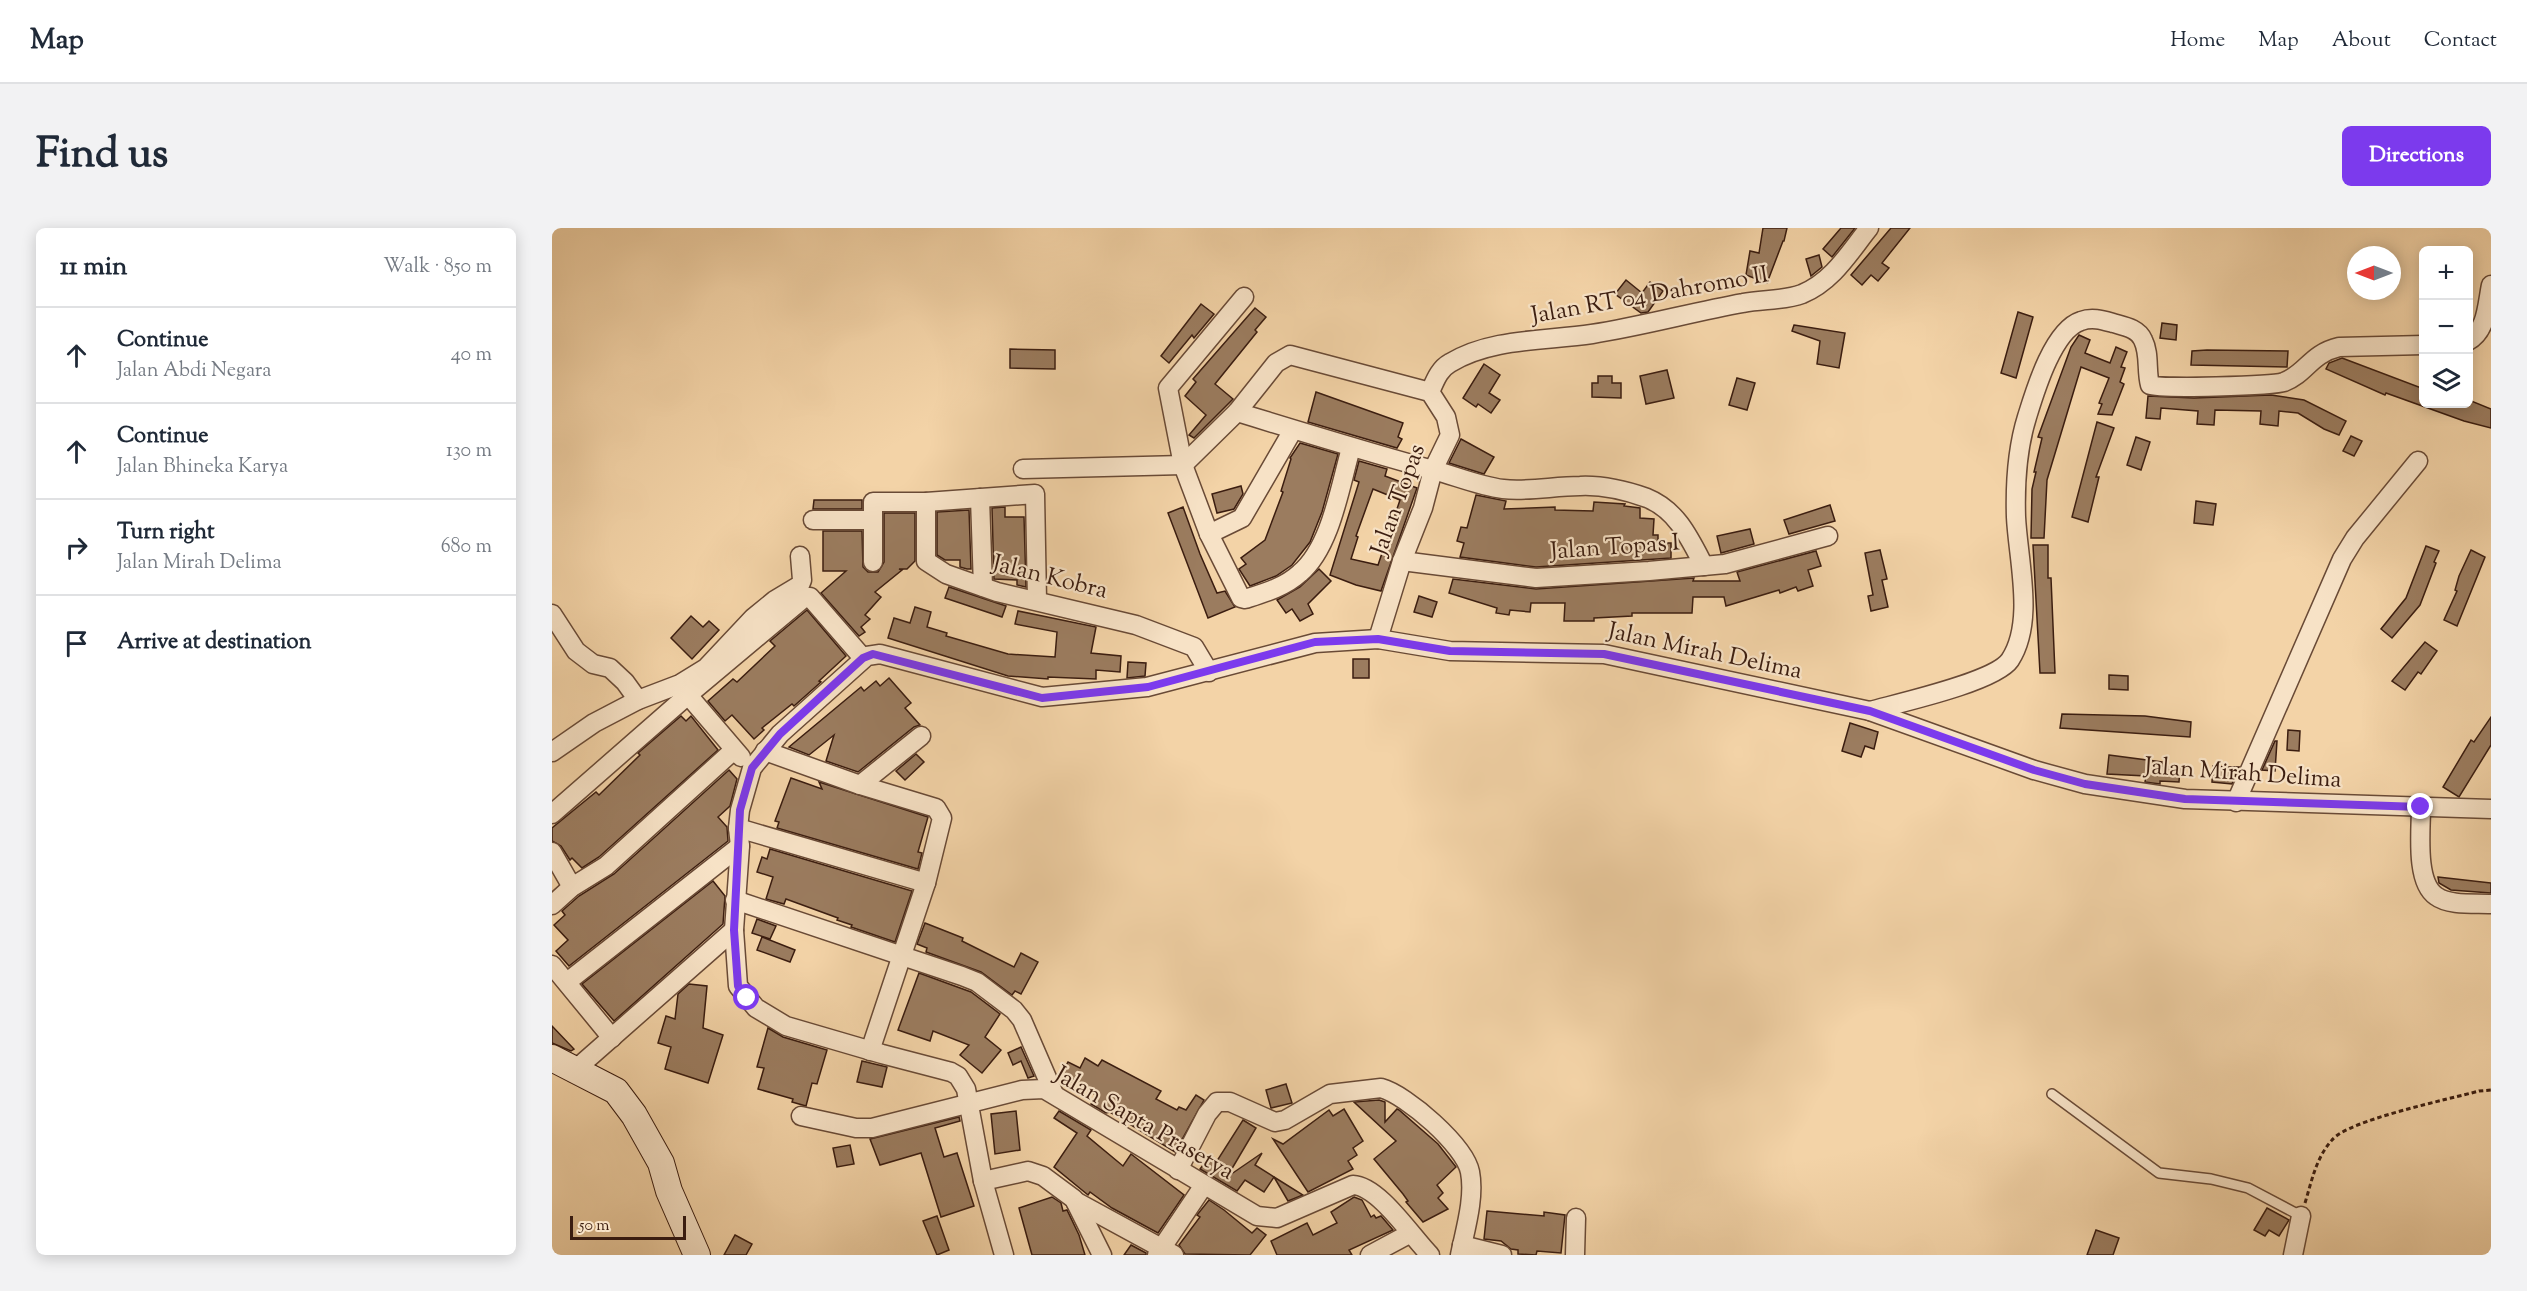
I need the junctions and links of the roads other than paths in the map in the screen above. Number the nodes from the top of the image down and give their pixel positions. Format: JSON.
{"nodes":[{"id":1,"x":1869,"y":228,"type":"edge"},
{"id":2,"x":2491,"y":285,"type":"edge"},
{"id":3,"x":1244,"y":297,"type":"dead end"},
{"id":4,"x":2473,"y":337,"type":"edge"},
{"id":5,"x":2419,"y":345,"type":"edge"},
{"id":6,"x":1425,"y":390,"type":"junction"},
{"id":7,"x":1237,"y":412,"type":"junction"},
{"id":8,"x":1293,"y":430,"type":"junction"},
{"id":9,"x":1351,"y":448,"type":"junction"},
{"id":10,"x":2418,"y":461,"type":"dead end"},
{"id":11,"x":1183,"y":465,"type":"junction"},
{"id":12,"x":1023,"y":469,"type":"dead end"},
{"id":13,"x":1433,"y":470,"type":"junction"},
{"id":14,"x":980,"y":498,"type":"junction"},
{"id":15,"x":926,"y":502,"type":"junction"},
{"id":16,"x":813,"y":520,"type":"dead end"},
{"id":17,"x":873,"y":520,"type":"junction"},
{"id":18,"x":1209,"y":534,"type":"junction"},
{"id":19,"x":1828,"y":537,"type":"dead end"},
{"id":20,"x":800,"y":556,"type":"dead end"},
{"id":21,"x":1402,"y":561,"type":"junction"},
{"id":22,"x":873,"y":562,"type":"dead end"},
{"id":23,"x":1704,"y":566,"type":"junction"},
{"id":24,"x":983,"y":587,"type":"junction"},
{"id":25,"x":1037,"y":600,"type":"junction"},
{"id":26,"x":552,"y":614,"type":"edge"},
{"id":27,"x":1378,"y":639,"type":"junction"},
{"id":28,"x":868,"y":656,"type":"junction"},
{"id":29,"x":1209,"y":672,"type":"junction"},
{"id":30,"x":688,"y":695,"type":"junction"},
{"id":31,"x":638,"y":700,"type":"junction"},
{"id":32,"x":1870,"y":711,"type":"junction"},
{"id":33,"x":921,"y":736,"type":"dead end"},
{"id":34,"x":734,"y":750,"type":"junction"},
{"id":35,"x":765,"y":751,"type":"junction"},
{"id":36,"x":552,"y":752,"type":"edge"},
{"id":37,"x":752,"y":768,"type":"junction"},
{"id":38,"x":860,"y":785,"type":"junction"},
{"id":39,"x":2235,"y":802,"type":"junction"},
{"id":40,"x":2421,"y":807,"type":"junction"},
{"id":41,"x":2491,"y":809,"type":"edge"},
{"id":42,"x":552,"y":814,"type":"edge"},
{"id":43,"x":739,"y":837,"type":"junction"},
{"id":44,"x":552,"y":852,"type":"edge"},
{"id":45,"x":926,"y":883,"type":"junction"},
{"id":46,"x":572,"y":887,"type":"junction"},
{"id":47,"x":735,"y":900,"type":"junction"},
{"id":48,"x":2491,"y":904,"type":"edge"},
{"id":49,"x":552,"y":905,"type":"edge"},
{"id":50,"x":734,"y":930,"type":"junction"},
{"id":51,"x":902,"y":955,"type":"junction"},
{"id":52,"x":552,"y":965,"type":"edge"},
{"id":53,"x":567,"y":982,"type":"junction"},
{"id":54,"x":612,"y":1038,"type":"junction"},
{"id":55,"x":870,"y":1051,"type":"junction"},
{"id":56,"x":552,"y":1058,"type":"edge"},
{"id":57,"x":576,"y":1070,"type":"junction"},
{"id":58,"x":1054,"y":1094,"type":"junction"},
{"id":59,"x":2052,"y":1094,"type":"dead end"},
{"id":60,"x":970,"y":1104,"type":"junction"},
{"id":61,"x":801,"y":1116,"type":"dead end"},
{"id":62,"x":1178,"y":1170,"type":"junction"},
{"id":63,"x":983,"y":1181,"type":"junction"},
{"id":64,"x":1204,"y":1185,"type":"junction"},
{"id":65,"x":1075,"y":1201,"type":"junction"},
{"id":66,"x":2301,"y":1216,"type":"joint"},
{"id":67,"x":1576,"y":1218,"type":"dead end"},
{"id":68,"x":1409,"y":1233,"type":"junction"},
{"id":69,"x":1461,"y":1250,"type":"edge"},
{"id":70,"x":1165,"y":1252,"type":"edge"},
{"id":71,"x":697,"y":1255,"type":"edge"},
{"id":72,"x":1004,"y":1255,"type":"edge"},
{"id":73,"x":1102,"y":1255,"type":"edge"},
{"id":74,"x":1370,"y":1255,"type":"edge"},
{"id":75,"x":1430,"y":1255,"type":"edge"},
{"id":76,"x":1502,"y":1255,"type":"edge"},
{"id":77,"x":1575,"y":1255,"type":"edge"},
{"id":78,"x":2293,"y":1255,"type":"edge"}],
"edges":[{"from":1,"to":6,"type":"street","name":"Jalan RT 04 Dahromo II"},
{"from":2,"to":4,"type":"street"},
{"from":3,"to":11,"type":"street"},
{"from":5,"to":32,"type":"street"},
{"from":6,"to":7,"type":"street"},
{"from":6,"to":13,"type":"street","name":"Jalan Topas"},
{"from":7,"to":8,"type":"street"},
{"from":7,"to":11,"type":"street"},
{"from":8,"to":9,"type":"street"},
{"from":8,"to":18,"type":"street"},
{"from":9,"to":13,"type":"street"},
{"from":9,"to":18,"type":"street"},
{"from":10,"to":39,"type":"street"},
{"from":11,"to":12,"type":"street"},
{"from":11,"to":18,"type":"street"},
{"from":13,"to":21,"type":"street","name":"Jalan Topas"},
{"from":13,"to":23,"type":"street"},
{"from":14,"to":15,"type":"street"},
{"from":14,"to":24,"type":"street"},
{"from":14,"to":25,"type":"street"},
{"from":15,"to":17,"type":"street"},
{"from":15,"to":24,"type":"street","name":"Jalan Kobra"},
{"from":16,"to":17,"type":"street"},
{"from":17,"to":22,"type":"street"},
{"from":19,"to":23,"type":"street","name":"Jalan Topas I"},
{"from":20,"to":31,"type":"street"},
{"from":21,"to":23,"type":"street","name":"Jalan Topas I"},
{"from":21,"to":27,"type":"street","name":"Jalan Topas"},
{"from":24,"to":25,"type":"street","name":"Jalan Kobra"},
{"from":25,"to":29,"type":"street","name":"Jalan Kobra"},
{"from":26,"to":31,"type":"street"},
{"from":27,"to":29,"type":"street","name":"Jalan Mirah Delima"},
{"from":27,"to":32,"type":"street","name":"Jalan Mirah Delima"},
{"from":28,"to":29,"type":"street","name":"Jalan Mirah Delima"},
{"from":28,"to":30,"type":"street"},
{"from":28,"to":35,"type":"street"},
{"from":30,"to":34,"type":"street"},
{"from":30,"to":42,"type":"street"},
{"from":31,"to":36,"type":"street"},
{"from":32,"to":39,"type":"street","name":"Jalan Mirah Delima"},
{"from":33,"to":38,"type":"street"},
{"from":34,"to":37,"type":"street"},
{"from":34,"to":46,"type":"street"},
{"from":35,"to":37,"type":"street"},
{"from":35,"to":38,"type":"street"},
{"from":37,"to":43,"type":"street"},
{"from":38,"to":45,"type":"street"},
{"from":39,"to":40,"type":"street","name":"Jalan Mirah Delima"},
{"from":40,"to":41,"type":"street","name":"Jalan Mirah Delima"},
{"from":40,"to":48,"type":"street"},
{"from":43,"to":45,"type":"street"},
{"from":43,"to":47,"type":"street"},
{"from":43,"to":53,"type":"street"},
{"from":44,"to":46,"type":"street"},
{"from":45,"to":51,"type":"street"},
{"from":46,"to":49,"type":"street"},
{"from":47,"to":50,"type":"street"},
{"from":47,"to":51,"type":"street"},
{"from":50,"to":54,"type":"street"},
{"from":50,"to":55,"type":"street"},
{"from":51,"to":55,"type":"street"},
{"from":51,"to":58,"type":"street"},
{"from":52,"to":53,"type":"street"},
{"from":53,"to":54,"type":"street"},
{"from":54,"to":57,"type":"street"},
{"from":55,"to":60,"type":"street"},
{"from":56,"to":57,"type":"street"},
{"from":57,"to":71,"type":"street"},
{"from":58,"to":60,"type":"street","name":"Jalan Sapta Prasetya"},
{"from":58,"to":62,"type":"street","name":"Jalan Sapta Prasetya"},
{"from":59,"to":66,"type":"lane"},
{"from":60,"to":61,"type":"street","name":"Jalan Sapta Prasetya"},
{"from":60,"to":63,"type":"street"},
{"from":62,"to":64,"type":"street","name":"Jalan Sapta Prasetya"},
{"from":62,"to":69,"type":"street"},
{"from":63,"to":65,"type":"street"},
{"from":63,"to":72,"type":"street"},
{"from":64,"to":68,"type":"street","name":"Jalan Sapta Prasetya"},
{"from":64,"to":70,"type":"street"},
{"from":65,"to":70,"type":"street"},
{"from":65,"to":73,"type":"street"},
{"from":66,"to":78,"type":"street"},
{"from":67,"to":77,"type":"street"},
{"from":68,"to":74,"type":"street"},
{"from":68,"to":75,"type":"street","name":"Jalan Sapta Prasetya"},
{"from":69,"to":76,"type":"street"}]}
